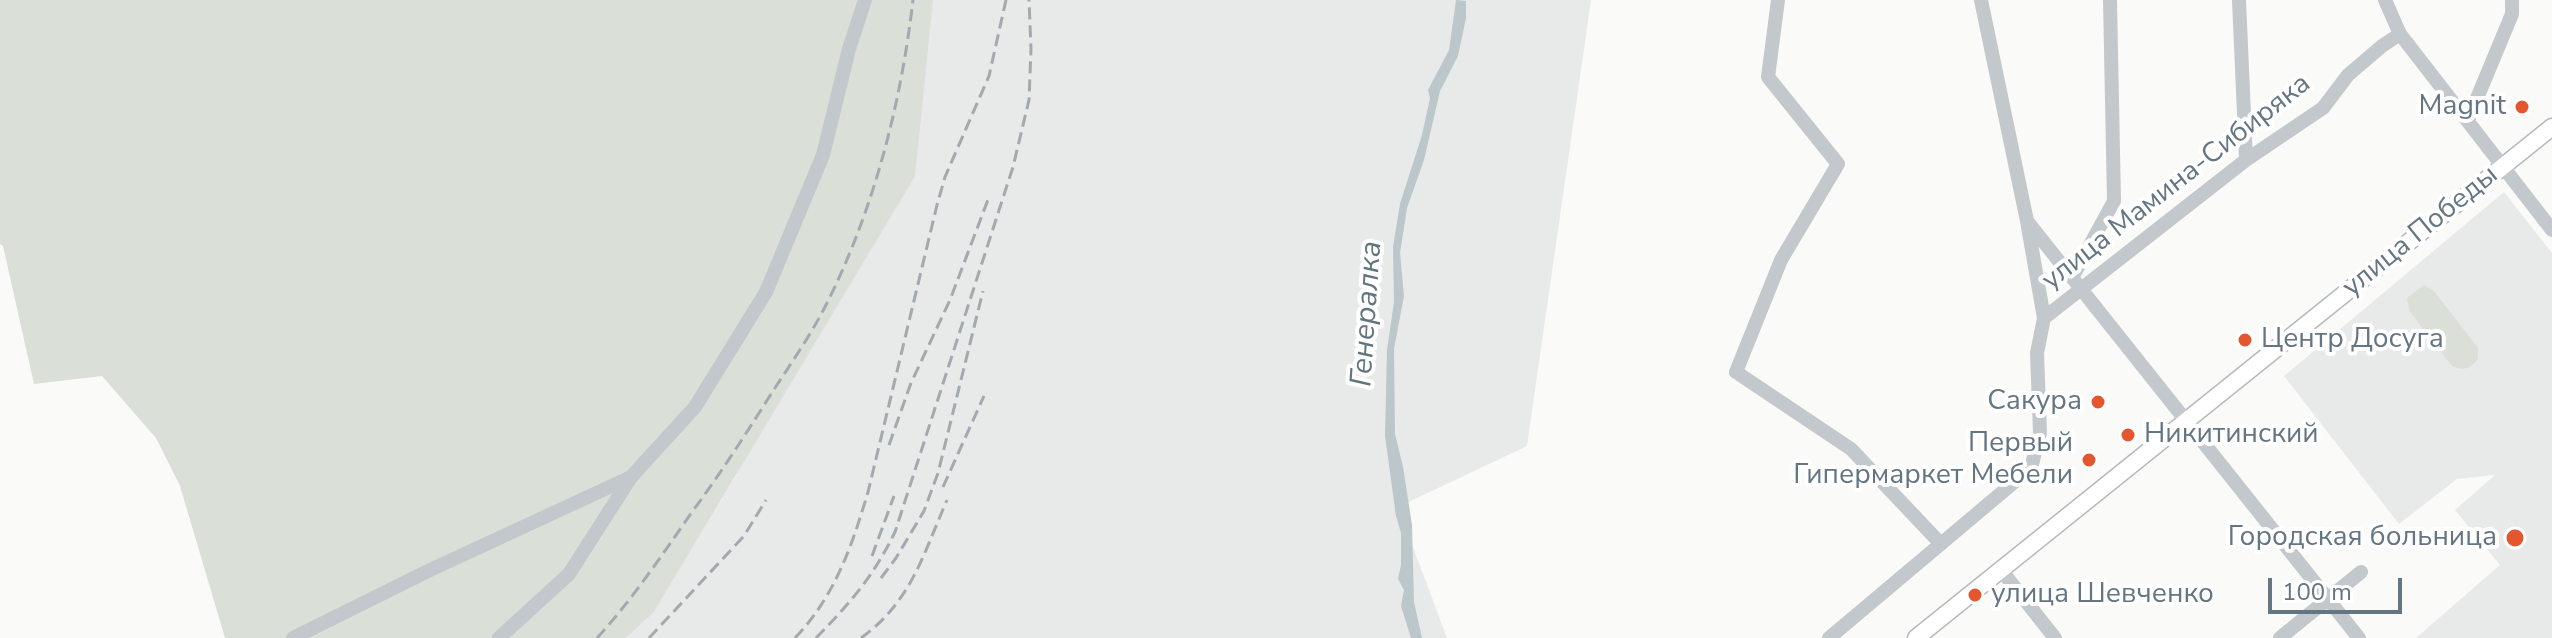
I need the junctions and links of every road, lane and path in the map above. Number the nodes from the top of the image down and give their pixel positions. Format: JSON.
{"nodes":[{"id":1,"x":865,"y":0,"type":"edge"},
{"id":2,"x":1778,"y":0,"type":"edge"},
{"id":3,"x":1981,"y":0,"type":"edge"},
{"id":4,"x":2110,"y":0,"type":"edge"},
{"id":5,"x":2239,"y":0,"type":"edge"},
{"id":6,"x":2385,"y":0,"type":"edge"},
{"id":7,"x":2512,"y":0,"type":"edge"},
{"id":8,"x":2400,"y":34,"type":"junction"},
{"id":9,"x":2468,"y":120,"type":"junction"},
{"id":10,"x":2552,"y":127,"type":"edge"},
{"id":11,"x":2246,"y":160,"type":"junction"},
{"id":12,"x":2502,"y":166,"type":"junction"},
{"id":13,"x":2027,"y":221,"type":"junction"},
{"id":14,"x":2552,"y":230,"type":"edge"},
{"id":15,"x":2073,"y":276,"type":"junction"},
{"id":16,"x":2083,"y":289,"type":"junction"},
{"id":17,"x":2044,"y":318,"type":"junction"},
{"id":18,"x":2188,"y":421,"type":"junction"},
{"id":19,"x":631,"y":477,"type":"junction"},
{"id":20,"x":1941,"y":544,"type":"junction"},
{"id":21,"x":2001,"y":570,"type":"junction"},
{"id":22,"x":2361,"y":572,"type":"dead end"},
{"id":23,"x":2329,"y":599,"type":"junction"},
{"id":24,"x":293,"y":638,"type":"edge"},
{"id":25,"x":499,"y":638,"type":"edge"},
{"id":26,"x":1829,"y":638,"type":"edge"},
{"id":27,"x":1916,"y":638,"type":"edge"},
{"id":28,"x":2055,"y":638,"type":"edge"},
{"id":29,"x":2280,"y":638,"type":"edge"},
{"id":30,"x":2359,"y":638,"type":"edge"}],
"edges":[{"from":1,"to":19,"type":"street"},
{"from":2,"to":20,"type":"street"},
{"from":3,"to":13,"type":"street"},
{"from":4,"to":15,"type":"street"},
{"from":5,"to":11,"type":"street"},
{"from":6,"to":8,"type":"street"},
{"from":7,"to":9,"type":"street"},
{"from":8,"to":9,"type":"street"},
{"from":8,"to":11,"type":"street","name":"улица Мамина-Сибиряка"},
{"from":9,"to":12,"type":"street"},
{"from":10,"to":12,"type":"main road","name":"улица Победы"},
{"from":11,"to":16,"type":"street","name":"улица Мамина-Сибиряка"},
{"from":12,"to":14,"type":"street"},
{"from":12,"to":18,"type":"main road","name":"улица Победы"},
{"from":13,"to":15,"type":"street"},
{"from":13,"to":17,"type":"street"},
{"from":15,"to":16,"type":"street"},
{"from":16,"to":17,"type":"street","name":"улица Мамина-Сибиряка"},
{"from":16,"to":18,"type":"street"},
{"from":17,"to":20,"type":"street","name":"улица Мамина-Сибиряка"},
{"from":18,"to":21,"type":"main road","name":"улица Победы"},
{"from":18,"to":23,"type":"street"},
{"from":19,"to":24,"type":"street"},
{"from":19,"to":25,"type":"street"},
{"from":20,"to":26,"type":"street","name":"улица Мамина-Сибиряка"},
{"from":21,"to":27,"type":"main road","name":"улица Победы"},
{"from":21,"to":28,"type":"street"},
{"from":22,"to":23,"type":"street"},
{"from":23,"to":29,"type":"street"},
{"from":23,"to":30,"type":"street"}]}
